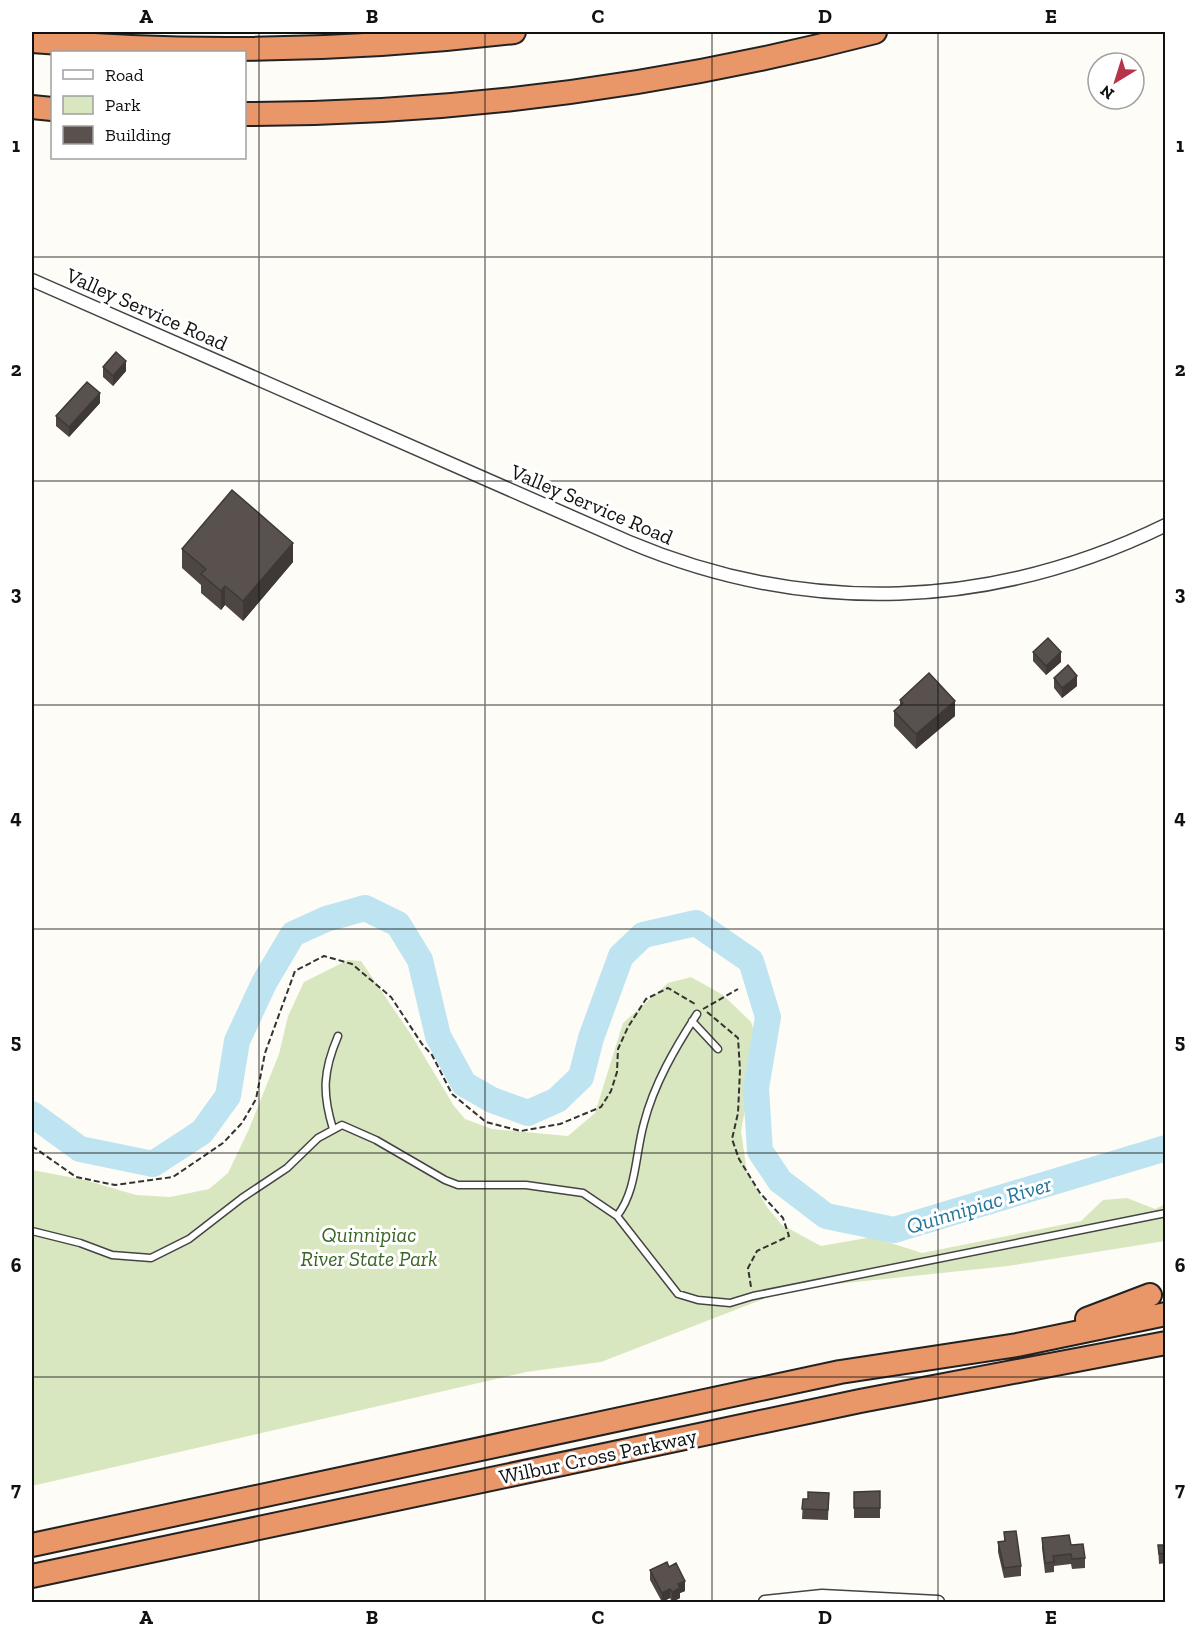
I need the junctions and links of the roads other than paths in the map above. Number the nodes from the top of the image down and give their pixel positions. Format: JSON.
{"nodes":[{"id":1,"x":514,"y":32,"type":"edge"},
{"id":2,"x":875,"y":32,"type":"edge"},
{"id":3,"x":32,"y":41,"type":"edge"},
{"id":4,"x":32,"y":107,"type":"edge"},
{"id":5,"x":51,"y":109,"type":"edge"},
{"id":6,"x":246,"y":114,"type":"edge"},
{"id":7,"x":32,"y":280,"type":"edge"},
{"id":8,"x":1166,"y":525,"type":"edge"},
{"id":9,"x":697,"y":1014,"type":"road end"},
{"id":10,"x":692,"y":1022,"type":"junction"},
{"id":11,"x":338,"y":1036,"type":"dead end"},
{"id":12,"x":718,"y":1049,"type":"dead end"},
{"id":13,"x":333,"y":1128,"type":"junction"},
{"id":14,"x":1166,"y":1213,"type":"edge"},
{"id":15,"x":617,"y":1216,"type":"junction"},
{"id":16,"x":32,"y":1231,"type":"edge"},
{"id":17,"x":1150,"y":1295,"type":"dead end"},
{"id":18,"x":1166,"y":1314,"type":"edge"},
{"id":19,"x":1166,"y":1343,"type":"edge"},
{"id":20,"x":1017,"y":1345,"type":"junction"},
{"id":21,"x":1166,"y":1356,"type":"edge"},
{"id":22,"x":1071,"y":1363,"type":"junction"},
{"id":23,"x":32,"y":1545,"type":"edge"},
{"id":24,"x":32,"y":1576,"type":"edge"},
{"id":25,"x":765,"y":1602,"type":"edge"},
{"id":26,"x":938,"y":1602,"type":"edge"}],
"edges":[{"from":1,"to":3,"type":"highway"},
{"from":2,"to":6,"type":"highway"},
{"from":4,"to":5,"type":"highway"},
{"from":7,"to":8,"type":"street","name":"Valley Service Road"},
{"from":9,"to":10,"type":"lane"},
{"from":10,"to":12,"type":"lane"},
{"from":10,"to":15,"type":"lane"},
{"from":11,"to":13,"type":"lane"},
{"from":13,"to":15,"type":"lane"},
{"from":13,"to":16,"type":"lane"},
{"from":14,"to":15,"type":"lane"},
{"from":17,"to":20,"type":"highway"},
{"from":18,"to":20,"type":"highway","name":"Wilbur Cross Parkway"},
{"from":19,"to":22,"type":"highway","name":"Wilbur Cross Parkway"},
{"from":20,"to":23,"type":"highway","name":"Wilbur Cross Parkway"},
{"from":21,"to":22,"type":"highway"},
{"from":22,"to":24,"type":"highway","name":"Wilbur Cross Parkway"},
{"from":25,"to":26,"type":"street"}]}
